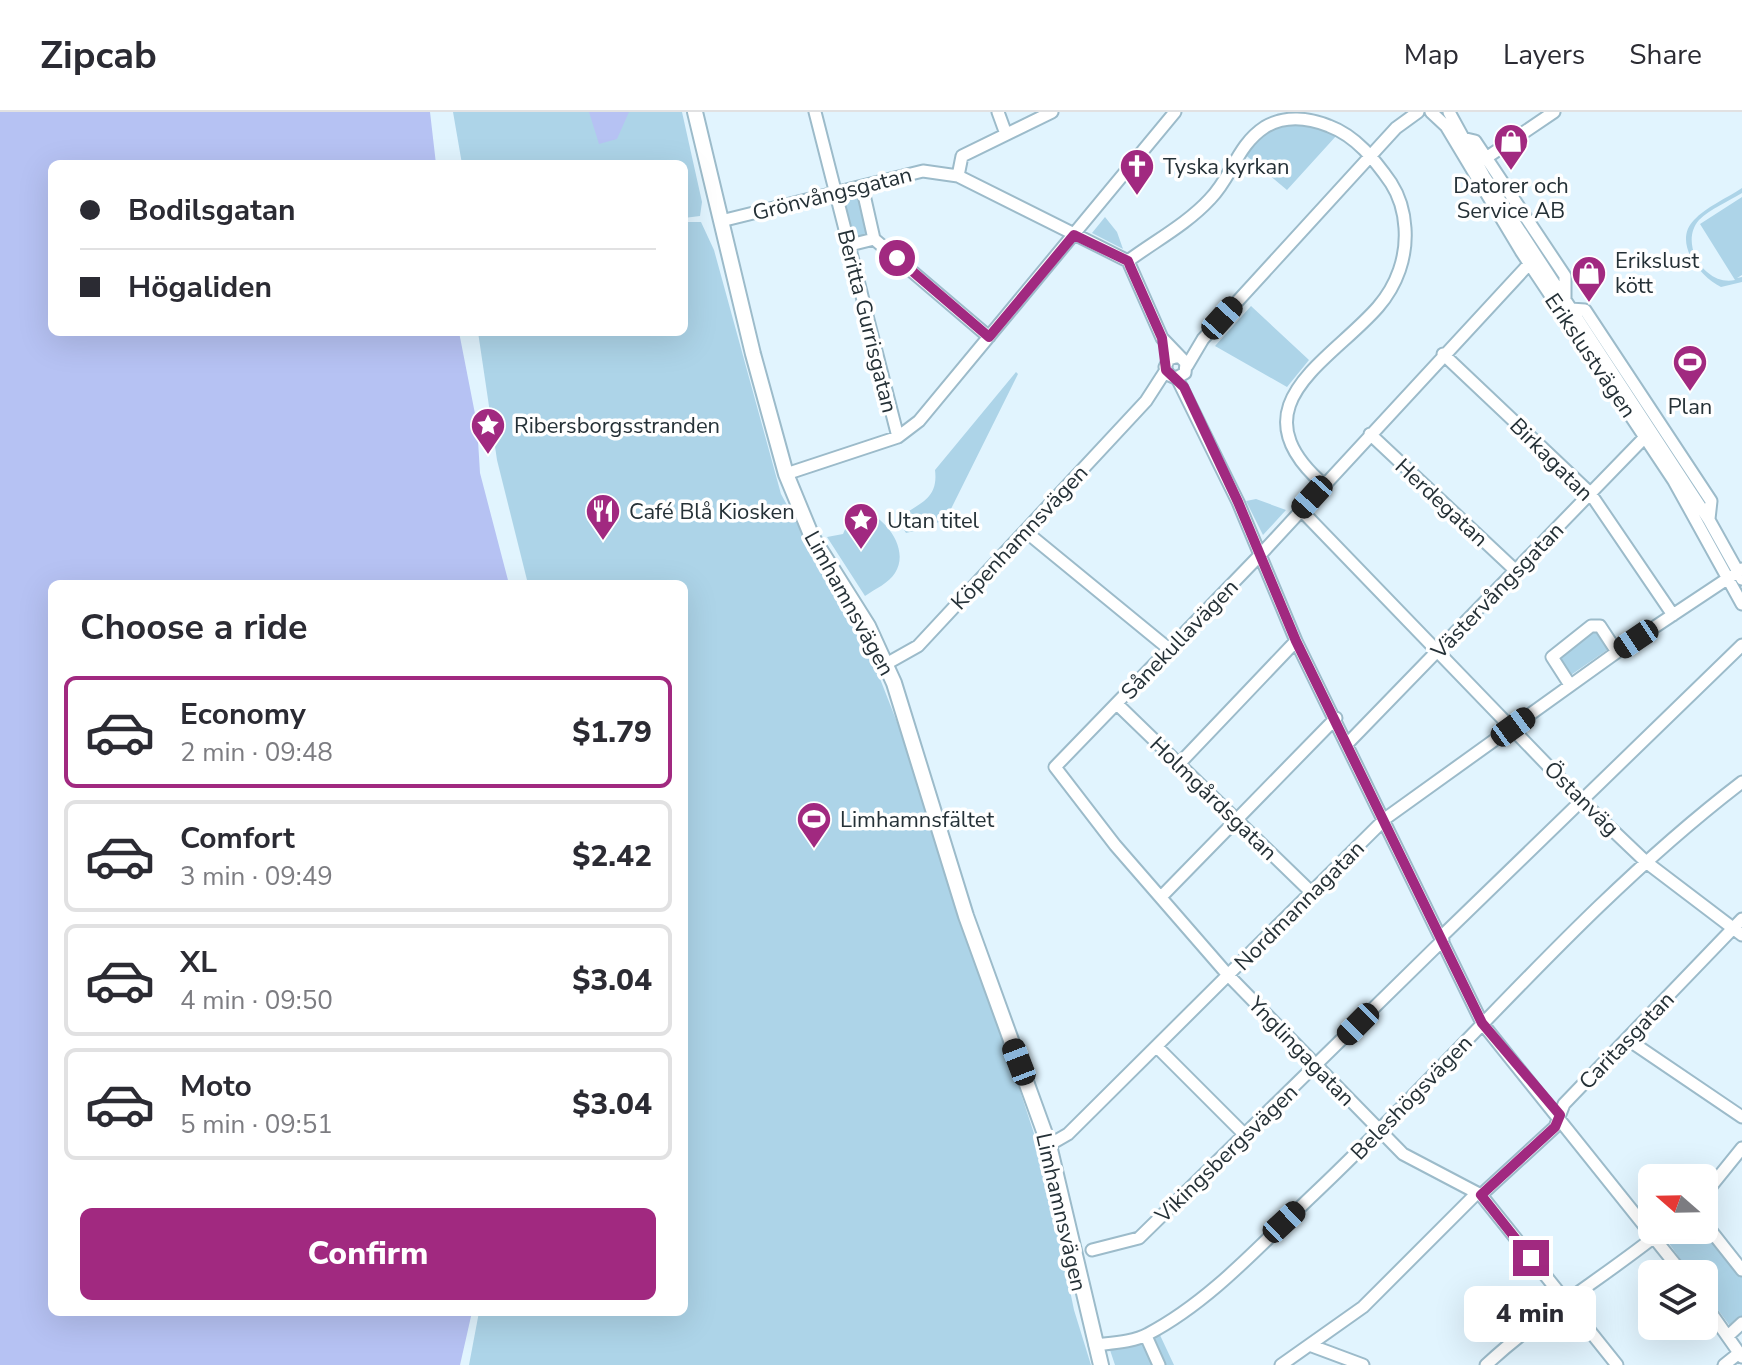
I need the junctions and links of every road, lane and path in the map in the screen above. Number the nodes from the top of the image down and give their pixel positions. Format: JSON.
{"nodes":[{"id":1,"x":695,"y":112,"type":"edge"},
{"id":2,"x":815,"y":112,"type":"edge"},
{"id":3,"x":998,"y":112,"type":"edge"},
{"id":4,"x":1052,"y":112,"type":"edge"},
{"id":5,"x":1175,"y":112,"type":"edge"},
{"id":6,"x":1406,"y":112,"type":"edge"},
{"id":7,"x":1418,"y":112,"type":"edge"},
{"id":8,"x":1431,"y":112,"type":"edge"},
{"id":9,"x":1449,"y":112,"type":"edge"},
{"id":10,"x":1554,"y":112,"type":"edge"},
{"id":11,"x":1396,"y":128,"type":"junction"},
{"id":12,"x":1006,"y":134,"type":"junction"},
{"id":13,"x":1462,"y":138,"type":"junction"},
{"id":14,"x":1371,"y":156,"type":"junction"},
{"id":15,"x":1486,"y":158,"type":"junction"},
{"id":16,"x":958,"y":176,"type":"junction"},
{"id":17,"x":862,"y":186,"type":"junction"},
{"id":18,"x":834,"y":192,"type":"junction"},
{"id":19,"x":721,"y":221,"type":"junction"},
{"id":20,"x":1074,"y":235,"type":"junction"},
{"id":21,"x":874,"y":239,"type":"junction"},
{"id":22,"x":850,"y":245,"type":"junction"},
{"id":23,"x":1128,"y":261,"type":"junction"},
{"id":24,"x":1530,"y":263,"type":"junction"},
{"id":25,"x":1568,"y":304,"type":"junction"},
{"id":26,"x":989,"y":337,"type":"junction"},
{"id":27,"x":1443,"y":354,"type":"junction"},
{"id":28,"x":1177,"y":369,"type":"junction"},
{"id":29,"x":1370,"y":434,"type":"junction"},
{"id":30,"x":898,"y":437,"type":"junction"},
{"id":31,"x":1645,"y":437,"type":"junction"},
{"id":32,"x":786,"y":474,"type":"junction"},
{"id":33,"x":1324,"y":485,"type":"junction"},
{"id":34,"x":1590,"y":493,"type":"junction"},
{"id":35,"x":1301,"y":510,"type":"junction"},
{"id":36,"x":1025,"y":531,"type":"junction"},
{"id":37,"x":1261,"y":554,"type":"junction"},
{"id":38,"x":1515,"y":570,"type":"junction"},
{"id":39,"x":1741,"y":573,"type":"edge"},
{"id":40,"x":1727,"y":578,"type":"junction"},
{"id":41,"x":1742,"y":604,"type":"edge"},
{"id":42,"x":1673,"y":615,"type":"junction"},
{"id":43,"x":1296,"y":641,"type":"junction"},
{"id":44,"x":1742,"y":645,"type":"edge"},
{"id":45,"x":1169,"y":649,"type":"junction"},
{"id":46,"x":1438,"y":651,"type":"junction"},
{"id":47,"x":1617,"y":652,"type":"junction"},
{"id":48,"x":886,"y":664,"type":"junction"},
{"id":49,"x":1570,"y":685,"type":"junction"},
{"id":50,"x":1117,"y":704,"type":"junction"},
{"id":51,"x":1336,"y":718,"type":"junction"},
{"id":52,"x":1513,"y":727,"type":"junction"},
{"id":53,"x":1348,"y":743,"type":"junction"},
{"id":54,"x":1179,"y":764,"type":"junction"},
{"id":55,"x":1055,"y":767,"type":"joint"},
{"id":56,"x":1742,"y":782,"type":"edge"},
{"id":57,"x":1582,"y":801,"type":"junction"},
{"id":58,"x":1386,"y":818,"type":"junction"},
{"id":59,"x":1238,"y":821,"type":"junction"},
{"id":60,"x":1646,"y":862,"type":"junction"},
{"id":61,"x":1311,"y":892,"type":"junction"},
{"id":62,"x":1161,"y":897,"type":"junction"},
{"id":63,"x":1742,"y":919,"type":"edge"},
{"id":64,"x":1737,"y":932,"type":"edge"},
{"id":65,"x":1442,"y":939,"type":"junction"},
{"id":66,"x":1228,"y":975,"type":"junction"},
{"id":67,"x":1482,"y":1023,"type":"junction"},
{"id":68,"x":1627,"y":1039,"type":"junction"},
{"id":69,"x":1157,"y":1047,"type":"junction"},
{"id":70,"x":1316,"y":1065,"type":"junction"},
{"id":71,"x":1560,"y":1115,"type":"junction"},
{"id":72,"x":1742,"y":1117,"type":"edge"},
{"id":73,"x":1381,"y":1131,"type":"junction"},
{"id":74,"x":1245,"y":1135,"type":"junction"},
{"id":75,"x":1049,"y":1145,"type":"junction"},
{"id":76,"x":1742,"y":1148,"type":"edge"},
{"id":77,"x":1718,"y":1178,"type":"edge"},
{"id":78,"x":1479,"y":1194,"type":"junction"},
{"id":79,"x":1638,"y":1208,"type":"edge"},
{"id":80,"x":1718,"y":1240,"type":"edge"},
{"id":81,"x":1643,"y":1244,"type":"edge"},
{"id":82,"x":1099,"y":1245,"type":"dead end"},
{"id":83,"x":1742,"y":1270,"type":"edge"},
{"id":84,"x":1564,"y":1300,"type":"junction"},
{"id":85,"x":1718,"y":1322,"type":"edge"},
{"id":86,"x":1742,"y":1323,"type":"edge"},
{"id":87,"x":1146,"y":1336,"type":"junction"},
{"id":88,"x":1728,"y":1336,"type":"junction"},
{"id":89,"x":1095,"y":1345,"type":"junction"},
{"id":90,"x":1312,"y":1346,"type":"junction"},
{"id":91,"x":1740,"y":1355,"type":"edge"},
{"id":92,"x":1101,"y":1365,"type":"edge"},
{"id":93,"x":1159,"y":1365,"type":"edge"},
{"id":94,"x":1281,"y":1365,"type":"edge"},
{"id":95,"x":1363,"y":1365,"type":"edge"},
{"id":96,"x":1486,"y":1365,"type":"edge"},
{"id":97,"x":1617,"y":1365,"type":"edge"},
{"id":98,"x":1724,"y":1365,"type":"edge"}],
"edges":[{"from":1,"to":19,"type":"main road","name":"Limhamnsvägen"},
{"from":2,"to":18,"type":"street","name":"Beritta Gurrisgatan"},
{"from":3,"to":12,"type":"street"},
{"from":4,"to":12,"type":"street"},
{"from":5,"to":20,"type":"street"},
{"from":6,"to":11,"type":"street","name":"Köpenhamnsvägen"},
{"from":7,"to":11,"type":"street","name":"Köpenhamnsvägen"},
{"from":8,"to":24,"type":"street","name":"Erikslustvägen"},
{"from":9,"to":13,"type":"street","name":"Erikslustvägen"},
{"from":10,"to":15,"type":"street"},
{"from":11,"to":14,"type":"street","name":"Köpenhamnsvägen"},
{"from":12,"to":16,"type":"street"},
{"from":13,"to":15,"type":"street","name":"Erikslustvägen"},
{"from":13,"to":25,"type":"street","name":"Erikslustvägen"},
{"from":14,"to":23,"type":"street"},
{"from":14,"to":28,"type":"street","name":"Köpenhamnsvägen"},
{"from":14,"to":33,"type":"street"},
{"from":15,"to":25,"type":"street","name":"Erikslustvägen"},
{"from":16,"to":17,"type":"street","name":"Grönvångsgatan"},
{"from":16,"to":20,"type":"street","name":"Grönvångsgatan"},
{"from":17,"to":18,"type":"street","name":"Grönvångsgatan"},
{"from":17,"to":21,"type":"street"},
{"from":18,"to":19,"type":"street","name":"Grönvångsgatan"},
{"from":18,"to":22,"type":"street","name":"Beritta Gurrisgatan"},
{"from":19,"to":32,"type":"main road","name":"Limhamnsvägen"},
{"from":20,"to":23,"type":"street","name":"Grönvångsgatan"},
{"from":20,"to":26,"type":"street"},
{"from":21,"to":22,"type":"street"},
{"from":21,"to":26,"type":"street"},
{"from":22,"to":30,"type":"street","name":"Beritta Gurrisgatan"},
{"from":23,"to":28,"type":"street"},
{"from":24,"to":27,"type":"street","name":"Sånekullavägen"},
{"from":24,"to":31,"type":"street","name":"Erikslustvägen"},
{"from":25,"to":39,"type":"street","name":"Erikslustvägen"},
{"from":26,"to":30,"type":"street"},
{"from":27,"to":29,"type":"street","name":"Sånekullavägen"},
{"from":27,"to":34,"type":"street","name":"Birkagatan"},
{"from":28,"to":36,"type":"street","name":"Köpenhamnsvägen"},
{"from":28,"to":37,"type":"street"},
{"from":29,"to":33,"type":"street","name":"Sånekullavägen"},
{"from":29,"to":38,"type":"street","name":"Herdegatan"},
{"from":30,"to":32,"type":"street"},
{"from":31,"to":34,"type":"street","name":"Västervångsgatan"},
{"from":31,"to":40,"type":"street","name":"Erikslustvägen"},
{"from":32,"to":48,"type":"main road","name":"Limhamnsvägen"},
{"from":33,"to":35,"type":"street","name":"Sånekullavägen"},
{"from":34,"to":38,"type":"street","name":"Västervångsgatan"},
{"from":34,"to":42,"type":"street","name":"Birkagatan"},
{"from":35,"to":37,"type":"street","name":"Sånekullavägen"},
{"from":35,"to":46,"type":"street","name":"Östanväg"},
{"from":36,"to":45,"type":"street"},
{"from":36,"to":48,"type":"street","name":"Köpenhamnsvägen"},
{"from":37,"to":43,"type":"street"},
{"from":37,"to":45,"type":"street","name":"Sånekullavägen"},
{"from":38,"to":46,"type":"street","name":"Västervångsgatan"},
{"from":39,"to":40,"type":"street","name":"Nordmannagatan"},
{"from":40,"to":41,"type":"street","name":"Erikslustvägen"},
{"from":40,"to":42,"type":"street","name":"Nordmannagatan"},
{"from":42,"to":47,"type":"street","name":"Nordmannagatan"},
{"from":43,"to":51,"type":"street"},
{"from":43,"to":54,"type":"street"},
{"from":44,"to":57,"type":"street","name":"Vikingsbergsvägen"},
{"from":45,"to":50,"type":"street","name":"Sånekullavägen"},
{"from":46,"to":52,"type":"street","name":"Östanväg"},
{"from":46,"to":53,"type":"street","name":"Västervångsgatan"},
{"from":47,"to":49,"type":"street","name":"Nordmannagatan"},
{"from":47,"to":49,"type":"street"},
{"from":48,"to":75,"type":"main road","name":"Limhamnsvägen"},
{"from":49,"to":52,"type":"street","name":"Nordmannagatan"},
{"from":50,"to":54,"type":"street","name":"Holmgårdsgatan"},
{"from":50,"to":55,"type":"street","name":"Sånekullavägen"},
{"from":51,"to":53,"type":"street"},
{"from":51,"to":59,"type":"street"},
{"from":52,"to":57,"type":"street","name":"Östanväg"},
{"from":52,"to":58,"type":"street","name":"Nordmannagatan"},
{"from":53,"to":58,"type":"street"},
{"from":54,"to":59,"type":"street","name":"Holmgårdsgatan"},
{"from":55,"to":62,"type":"street","name":"Ynglingagatan"},
{"from":56,"to":60,"type":"street","name":"Beleshögsvägen"},
{"from":57,"to":60,"type":"street","name":"Östanväg"},
{"from":57,"to":65,"type":"street","name":"Vikingsbergsvägen"},
{"from":58,"to":61,"type":"street","name":"Nordmannagatan"},
{"from":58,"to":65,"type":"street"},
{"from":59,"to":61,"type":"street","name":"Holmgårdsgatan"},
{"from":59,"to":62,"type":"street"},
{"from":60,"to":64,"type":"street","name":"Östanväg"},
{"from":60,"to":67,"type":"street","name":"Beleshögsvägen"},
{"from":61,"to":66,"type":"street","name":"Nordmannagatan"},
{"from":62,"to":66,"type":"street","name":"Ynglingagatan"},
{"from":63,"to":64,"type":"street","name":"Caritasgatan"},
{"from":64,"to":68,"type":"street","name":"Caritasgatan"},
{"from":65,"to":67,"type":"street"},
{"from":65,"to":70,"type":"street","name":"Vikingsbergsvägen"},
{"from":66,"to":69,"type":"street","name":"Nordmannagatan"},
{"from":66,"to":70,"type":"street","name":"Ynglingagatan"},
{"from":67,"to":71,"type":"street"},
{"from":67,"to":73,"type":"street","name":"Beleshögsvägen"},
{"from":68,"to":71,"type":"street","name":"Caritasgatan"},
{"from":68,"to":72,"type":"street"},
{"from":69,"to":74,"type":"street"},
{"from":69,"to":75,"type":"street","name":"Nordmannagatan"},
{"from":70,"to":73,"type":"street","name":"Ynglingagatan"},
{"from":70,"to":74,"type":"street","name":"Vikingsbergsvägen"},
{"from":71,"to":78,"type":"street","name":"Caritasgatan"},
{"from":71,"to":79,"type":"street"},
{"from":73,"to":78,"type":"street","name":"Ynglingagatan"},
{"from":73,"to":87,"type":"street","name":"Beleshögsvägen"},
{"from":74,"to":82,"type":"street","name":"Vikingsbergsvägen"},
{"from":75,"to":89,"type":"main road","name":"Limhamnsvägen"},
{"from":76,"to":77,"type":"street"},
{"from":78,"to":84,"type":"street"},
{"from":78,"to":90,"type":"street","name":"Caritasgatan"},
{"from":80,"to":83,"type":"street"},
{"from":81,"to":84,"type":"street"},
{"from":84,"to":96,"type":"street"},
{"from":84,"to":97,"type":"street"},
{"from":85,"to":88,"type":"street"},
{"from":86,"to":88,"type":"street"},
{"from":87,"to":89,"type":"street","name":"Beleshögsvägen"},
{"from":87,"to":93,"type":"street"},
{"from":88,"to":91,"type":"street"},
{"from":89,"to":92,"type":"main road","name":"Limhamnsvägen"},
{"from":90,"to":94,"type":"street","name":"Caritasgatan"},
{"from":90,"to":95,"type":"street"},
{"from":91,"to":98,"type":"street"}]}
